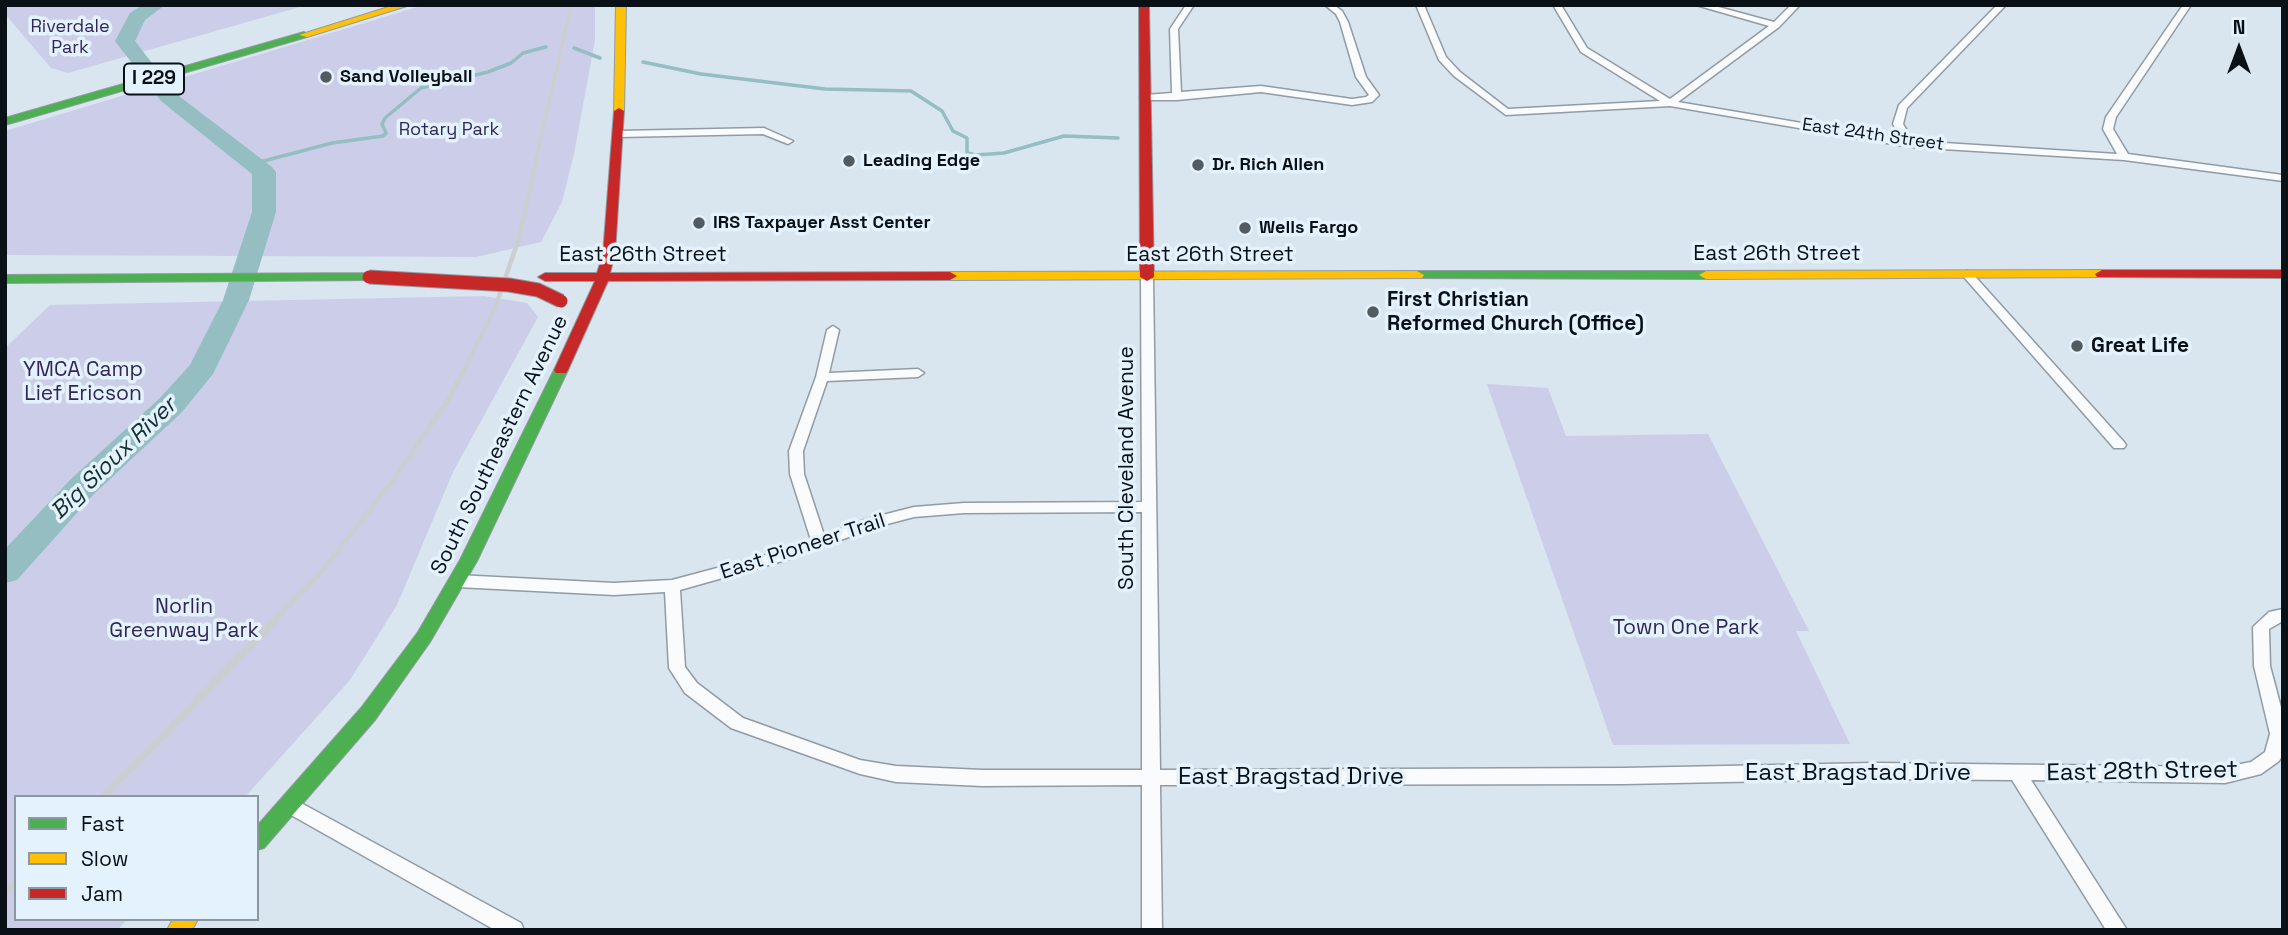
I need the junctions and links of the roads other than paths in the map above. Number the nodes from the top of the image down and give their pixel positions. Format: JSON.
{"nodes":[{"id":1,"x":352,"y":5,"type":"edge"},
{"id":2,"x":407,"y":5,"type":"edge"},
{"id":3,"x":621,"y":5,"type":"edge"},
{"id":4,"x":1144,"y":5,"type":"edge"},
{"id":5,"x":1189,"y":5,"type":"edge"},
{"id":6,"x":1329,"y":5,"type":"edge"},
{"id":7,"x":1420,"y":5,"type":"edge"},
{"id":8,"x":1557,"y":5,"type":"edge"},
{"id":9,"x":1700,"y":5,"type":"edge"},
{"id":10,"x":1796,"y":5,"type":"edge"},
{"id":11,"x":2002,"y":5,"type":"edge"},
{"id":12,"x":2187,"y":5,"type":"edge"},
{"id":13,"x":1776,"y":25,"type":"junction"},
{"id":14,"x":37,"y":95,"type":"dead end"},
{"id":15,"x":1177,"y":97,"type":"junction"},
{"id":16,"x":1145,"y":98,"type":"junction"},
{"id":17,"x":1670,"y":103,"type":"junction"},
{"id":18,"x":5,"y":122,"type":"edge"},
{"id":19,"x":619,"y":134,"type":"junction"},
{"id":20,"x":788,"y":141,"type":"dead end"},
{"id":21,"x":1910,"y":144,"type":"junction"},
{"id":22,"x":2124,"y":157,"type":"junction"},
{"id":23,"x":2283,"y":178,"type":"edge"},
{"id":24,"x":1968,"y":274,"type":"junction"},
{"id":25,"x":2283,"y":274,"type":"edge"},
{"id":26,"x":604,"y":276,"type":"junction"},
{"id":27,"x":369,"y":277,"type":"junction"},
{"id":28,"x":1147,"y":277,"type":"junction"},
{"id":29,"x":5,"y":279,"type":"edge"},
{"id":30,"x":137,"y":280,"type":"junction"},
{"id":31,"x":5,"y":293,"type":"edge"},
{"id":32,"x":586,"y":319,"type":"junction"},
{"id":33,"x":833,"y":330,"type":"dead end"},
{"id":34,"x":918,"y":373,"type":"dead end"},
{"id":35,"x":822,"y":377,"type":"junction"},
{"id":36,"x":2119,"y":445,"type":"dead end"},
{"id":37,"x":1149,"y":507,"type":"junction"},
{"id":38,"x":819,"y":542,"type":"junction"},
{"id":39,"x":457,"y":581,"type":"junction"},
{"id":40,"x":672,"y":586,"type":"junction"},
{"id":41,"x":2283,"y":615,"type":"edge"},
{"id":42,"x":2017,"y":773,"type":"junction"},
{"id":43,"x":1150,"y":778,"type":"junction"},
{"id":44,"x":290,"y":805,"type":"junction"},
{"id":45,"x":259,"y":839,"type":"edge"},
{"id":46,"x":514,"y":930,"type":"edge"},
{"id":47,"x":1152,"y":930,"type":"edge"},
{"id":48,"x":2117,"y":930,"type":"edge"}],
"edges":[{"from":1,"to":14,"type":"main road","number":"I 229"},
{"from":2,"to":18,"type":"main road","number":"I 229"},
{"from":3,"to":19,"type":"main road","name":"South Southeastern Avenue"},
{"from":4,"to":16,"type":"main road","name":"South Cleveland Avenue"},
{"from":5,"to":15,"type":"street"},
{"from":6,"to":15,"type":"street"},
{"from":7,"to":17,"type":"street","name":"East 24th Street"},
{"from":8,"to":17,"type":"street"},
{"from":9,"to":13,"type":"street"},
{"from":10,"to":13,"type":"street"},
{"from":11,"to":21,"type":"street"},
{"from":12,"to":22,"type":"street"},
{"from":13,"to":17,"type":"street"},
{"from":15,"to":16,"type":"street"},
{"from":16,"to":28,"type":"main road","name":"South Cleveland Avenue"},
{"from":17,"to":21,"type":"street","name":"East 24th Street"},
{"from":19,"to":20,"type":"street"},
{"from":19,"to":26,"type":"main road","name":"South Southeastern Avenue"},
{"from":21,"to":22,"type":"street","name":"East 24th Street"},
{"from":22,"to":23,"type":"street","name":"East 24th Street"},
{"from":24,"to":25,"type":"main road","name":"East 26th Street"},
{"from":24,"to":28,"type":"main road","name":"East 26th Street"},
{"from":24,"to":36,"type":"street"},
{"from":26,"to":27,"type":"main road","name":"East 26th Street","bridge":true},
{"from":26,"to":28,"type":"main road","name":"East 26th Street"},
{"from":26,"to":32,"type":"main road","name":"South Southeastern Avenue"},
{"from":27,"to":30,"type":"main road","name":"East 26th Street"},
{"from":27,"to":32,"type":"main road","bridge":true},
{"from":28,"to":37,"type":"street","name":"South Cleveland Avenue"},
{"from":29,"to":30,"type":"main road","name":"East 26th Street"},
{"from":30,"to":31,"type":"main road","name":"East 26th Street"},
{"from":32,"to":39,"type":"main road","name":"South Southeastern Avenue"},
{"from":33,"to":35,"type":"street"},
{"from":34,"to":35,"type":"street"},
{"from":35,"to":38,"type":"street"},
{"from":37,"to":38,"type":"street","name":"East Pioneer Trail"},
{"from":37,"to":43,"type":"street","name":"South Cleveland Avenue"},
{"from":38,"to":40,"type":"street","name":"East Pioneer Trail"},
{"from":39,"to":40,"type":"street","name":"East Pioneer Trail"},
{"from":39,"to":44,"type":"main road","name":"South Southeastern Avenue"},
{"from":40,"to":43,"type":"street","name":"East Bragstad Drive"},
{"from":41,"to":42,"type":"street","name":"East 28th Street"},
{"from":42,"to":43,"type":"street","name":"East Bragstad Drive"},
{"from":42,"to":48,"type":"street"},
{"from":43,"to":47,"type":"street","name":"South Cleveland Avenue"},
{"from":44,"to":45,"type":"main road","name":"South Southeastern Avenue"},
{"from":44,"to":46,"type":"street"}]}
